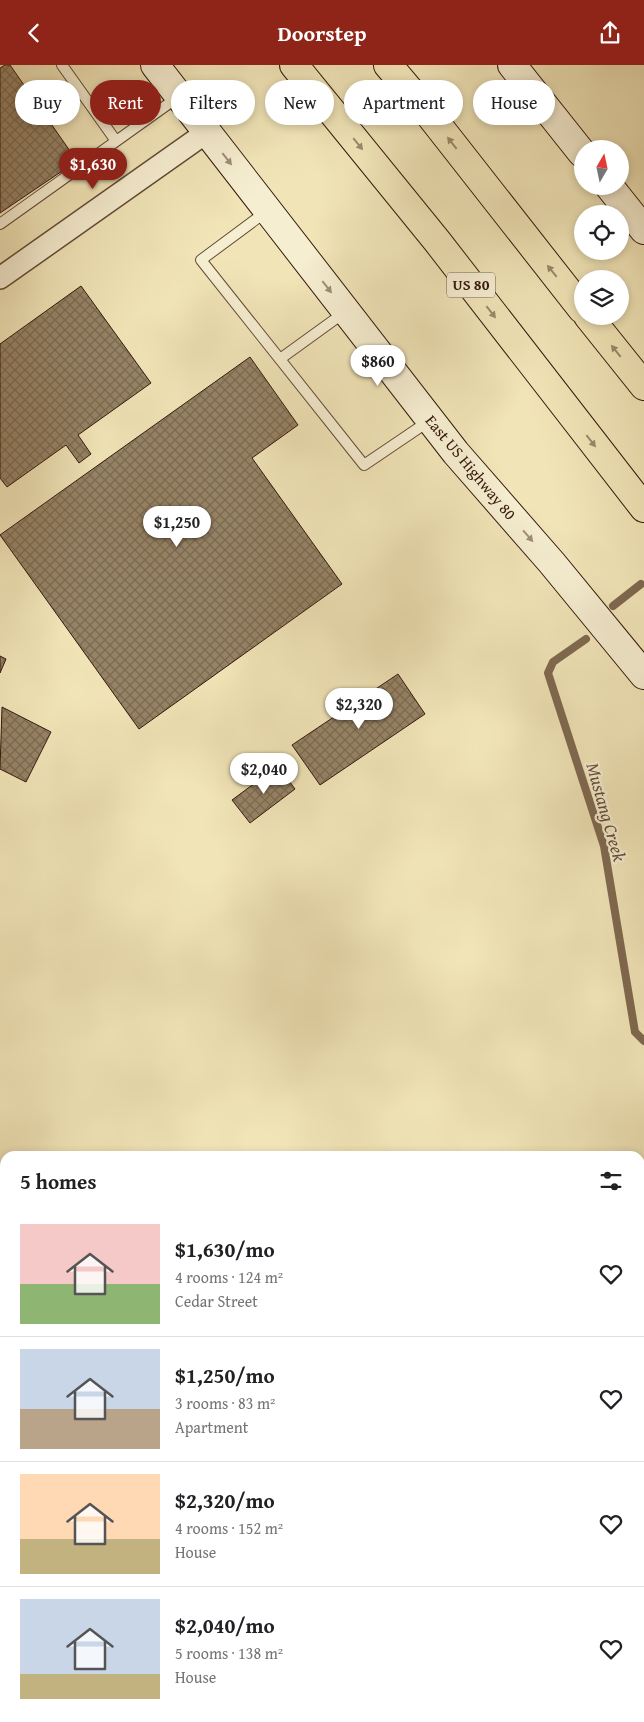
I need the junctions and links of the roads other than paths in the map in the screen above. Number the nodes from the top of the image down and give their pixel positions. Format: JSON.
{"nodes":[{"id":1,"x":62,"y":65,"type":"edge"},
{"id":2,"x":154,"y":65,"type":"edge"},
{"id":3,"x":294,"y":65,"type":"edge"},
{"id":4,"x":388,"y":65,"type":"edge"},
{"id":5,"x":512,"y":65,"type":"edge"},
{"id":6,"x":171,"y":87,"type":"edge"},
{"id":7,"x":171,"y":103,"type":"edge"},
{"id":8,"x":201,"y":125,"type":"edge"},
{"id":9,"x":207,"y":132,"type":"junction"},
{"id":10,"x":116,"y":141,"type":"junction"},
{"id":11,"x":574,"y":143,"type":"edge"},
{"id":12,"x":616,"y":195,"type":"edge"},
{"id":13,"x":268,"y":211,"type":"junction"},
{"id":14,"x":0,"y":224,"type":"edge"},
{"id":15,"x":644,"y":230,"type":"edge"},
{"id":16,"x":0,"y":277,"type":"edge"},
{"id":17,"x":574,"y":299,"type":"edge"},
{"id":18,"x":346,"y":311,"type":"junction"},
{"id":19,"x":595,"y":325,"type":"edge"},
{"id":20,"x":280,"y":359,"type":"junction"},
{"id":21,"x":644,"y":386,"type":"edge"},
{"id":22,"x":431,"y":420,"type":"junction"},
{"id":23,"x":644,"y":508,"type":"edge"},
{"id":24,"x":644,"y":675,"type":"edge"}],
"edges":[{"from":1,"to":10,"type":"lane"},
{"from":2,"to":6,"type":"main road","name":"East US Highway 80"},
{"from":3,"to":23,"type":"highway","number":"US 80","one_way":true},
{"from":17,"to":4,"type":"highway","one_way":true},
{"from":5,"to":11,"type":"main road"},
{"from":7,"to":10,"type":"lane"},
{"from":8,"to":9,"type":"main road","name":"East US Highway 80"},
{"from":9,"to":13,"type":"main road","name":"East US Highway 80","one_way":true},
{"from":9,"to":16,"type":"street"},
{"from":10,"to":14,"type":"lane"},
{"from":12,"to":15,"type":"main road"},
{"from":13,"to":18,"type":"main road","name":"East US Highway 80","one_way":true},
{"from":13,"to":20,"type":"lane"},
{"from":18,"to":20,"type":"lane"},
{"from":18,"to":22,"type":"main road","name":"East US Highway 80"},
{"from":21,"to":19,"type":"highway","one_way":true},
{"from":20,"to":22,"type":"lane"},
{"from":22,"to":24,"type":"main road","name":"East US Highway 80","one_way":true}]}
